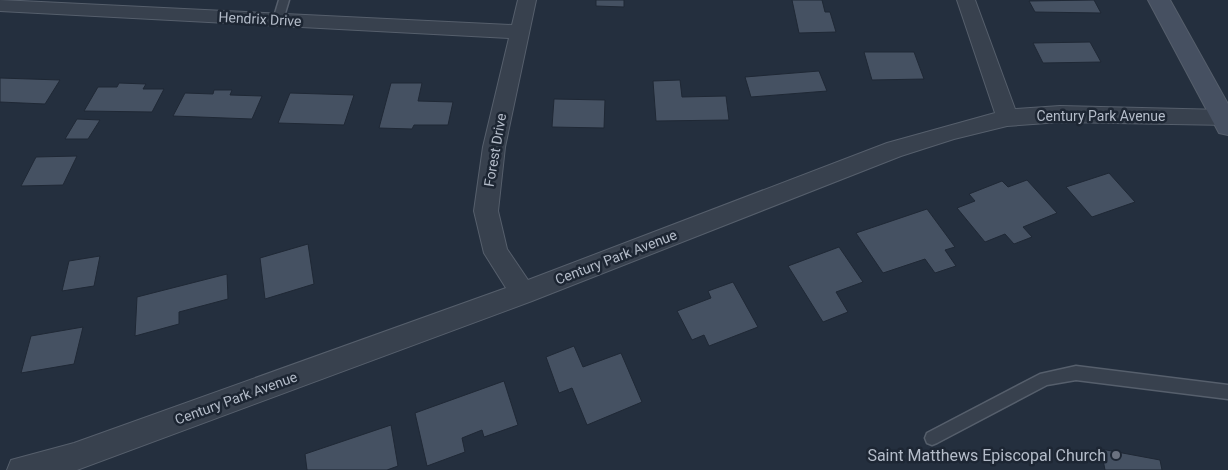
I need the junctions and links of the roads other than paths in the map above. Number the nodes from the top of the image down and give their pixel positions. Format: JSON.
{"nodes":[{"id":1,"x":284,"y":0,"type":"edge"},
{"id":2,"x":527,"y":0,"type":"edge"},
{"id":3,"x":966,"y":0,"type":"edge"},
{"id":4,"x":1159,"y":0,"type":"edge"},
{"id":5,"x":0,"y":5,"type":"edge"},
{"id":6,"x":278,"y":20,"type":"junction"},
{"id":7,"x":519,"y":32,"type":"junction"},
{"id":8,"x":1007,"y":118,"type":"junction"},
{"id":9,"x":1226,"y":122,"type":"edge"},
{"id":10,"x":523,"y":293,"type":"junction"},
{"id":11,"x":1228,"y":392,"type":"edge"},
{"id":12,"x":932,"y":438,"type":"dead end"},
{"id":13,"x":21,"y":470,"type":"edge"}],
"edges":[{"from":1,"to":6,"type":"lane"},
{"from":2,"to":7,"type":"street","name":"Forest Drive"},
{"from":3,"to":8,"type":"street"},
{"from":4,"to":9,"type":"main road"},
{"from":5,"to":6,"type":"street","name":"Hendrix Drive"},
{"from":6,"to":7,"type":"street","name":"Hendrix Drive"},
{"from":7,"to":10,"type":"street","name":"Forest Drive"},
{"from":8,"to":9,"type":"street","name":"Century Park Avenue"},
{"from":8,"to":10,"type":"street","name":"Century Park Avenue"},
{"from":10,"to":13,"type":"street","name":"Century Park Avenue"},
{"from":11,"to":12,"type":"lane"}]}
